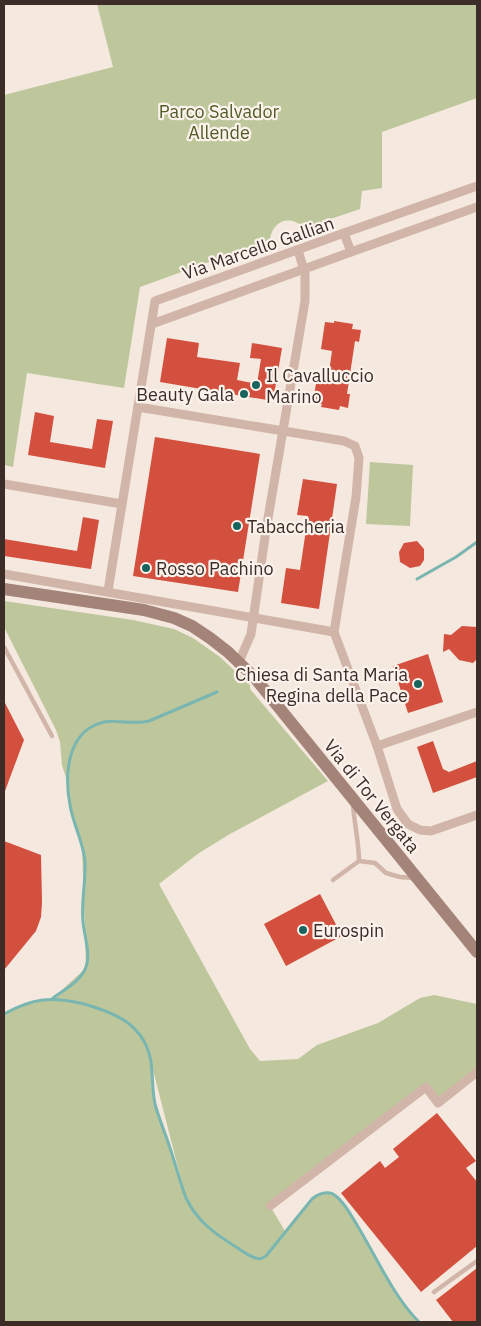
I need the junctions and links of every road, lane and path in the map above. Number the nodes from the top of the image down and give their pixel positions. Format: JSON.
{"nodes":[{"id":1,"x":477,"y":186,"type":"edge"},
{"id":2,"x":477,"y":207,"type":"edge"},
{"id":3,"x":344,"y":233,"type":"junction"},
{"id":4,"x":298,"y":250,"type":"junction"},
{"id":5,"x":351,"y":252,"type":"junction"},
{"id":6,"x":304,"y":269,"type":"junction"},
{"id":7,"x":152,"y":324,"type":"junction"},
{"id":8,"x":138,"y":406,"type":"junction"},
{"id":9,"x":284,"y":430,"type":"junction"},
{"id":10,"x":4,"y":484,"type":"edge"},
{"id":11,"x":122,"y":504,"type":"junction"},
{"id":12,"x":4,"y":574,"type":"edge"},
{"id":13,"x":4,"y":589,"type":"edge"},
{"id":14,"x":108,"y":591,"type":"junction"},
{"id":15,"x":254,"y":618,"type":"junction"},
{"id":16,"x":334,"y":632,"type":"junction"},
{"id":17,"x":4,"y":647,"type":"edge"},
{"id":18,"x":239,"y":662,"type":"junction"},
{"id":19,"x":477,"y":712,"type":"edge"},
{"id":20,"x":52,"y":736,"type":"dead end"},
{"id":21,"x":377,"y":746,"type":"junction"},
{"id":22,"x":352,"y":800,"type":"junction"},
{"id":23,"x":477,"y":815,"type":"edge"},
{"id":24,"x":359,"y":861,"type":"junction"},
{"id":25,"x":416,"y":878,"type":"junction"},
{"id":26,"x":333,"y":880,"type":"dead end"},
{"id":27,"x":477,"y":952,"type":"edge"},
{"id":28,"x":477,"y":1072,"type":"edge"},
{"id":29,"x":270,"y":1206,"type":"dead end"},
{"id":30,"x":477,"y":1261,"type":"edge"},
{"id":31,"x":434,"y":1292,"type":"dead end"}],
"edges":[{"from":1,"to":3,"type":"street"},
{"from":2,"to":5,"type":"street"},
{"from":3,"to":4,"type":"street","name":"Via Marcello Gallian"},
{"from":3,"to":5,"type":"street","name":"Via Marcello Gallian"},
{"from":4,"to":6,"type":"street"},
{"from":4,"to":7,"type":"street","name":"Via Marcello Gallian"},
{"from":5,"to":6,"type":"street","name":"Via Marcello Gallian"},
{"from":6,"to":7,"type":"street","name":"Via Marcello Gallian"},
{"from":6,"to":9,"type":"street"},
{"from":7,"to":8,"type":"street","name":"Via Marcello Gallian"},
{"from":8,"to":9,"type":"street"},
{"from":8,"to":11,"type":"street","name":"Via Marcello Gallian"},
{"from":9,"to":15,"type":"street"},
{"from":9,"to":16,"type":"street"},
{"from":10,"to":11,"type":"street"},
{"from":11,"to":14,"type":"street","name":"Via Marcello Gallian"},
{"from":12,"to":14,"type":"street"},
{"from":13,"to":18,"type":"main road","name":"Via di Tor Vergata"},
{"from":14,"to":15,"type":"street"},
{"from":15,"to":16,"type":"street"},
{"from":15,"to":18,"type":"street"},
{"from":16,"to":21,"type":"street"},
{"from":17,"to":20,"type":"lane"},
{"from":18,"to":22,"type":"main road","name":"Via di Tor Vergata"},
{"from":19,"to":21,"type":"street"},
{"from":21,"to":23,"type":"street"},
{"from":22,"to":24,"type":"lane"},
{"from":22,"to":25,"type":"main road","name":"Via di Tor Vergata"},
{"from":24,"to":25,"type":"lane"},
{"from":24,"to":26,"type":"lane"},
{"from":25,"to":27,"type":"main road","name":"Via di Tor Vergata"},
{"from":28,"to":29,"type":"street"},
{"from":30,"to":31,"type":"lane"}]}
